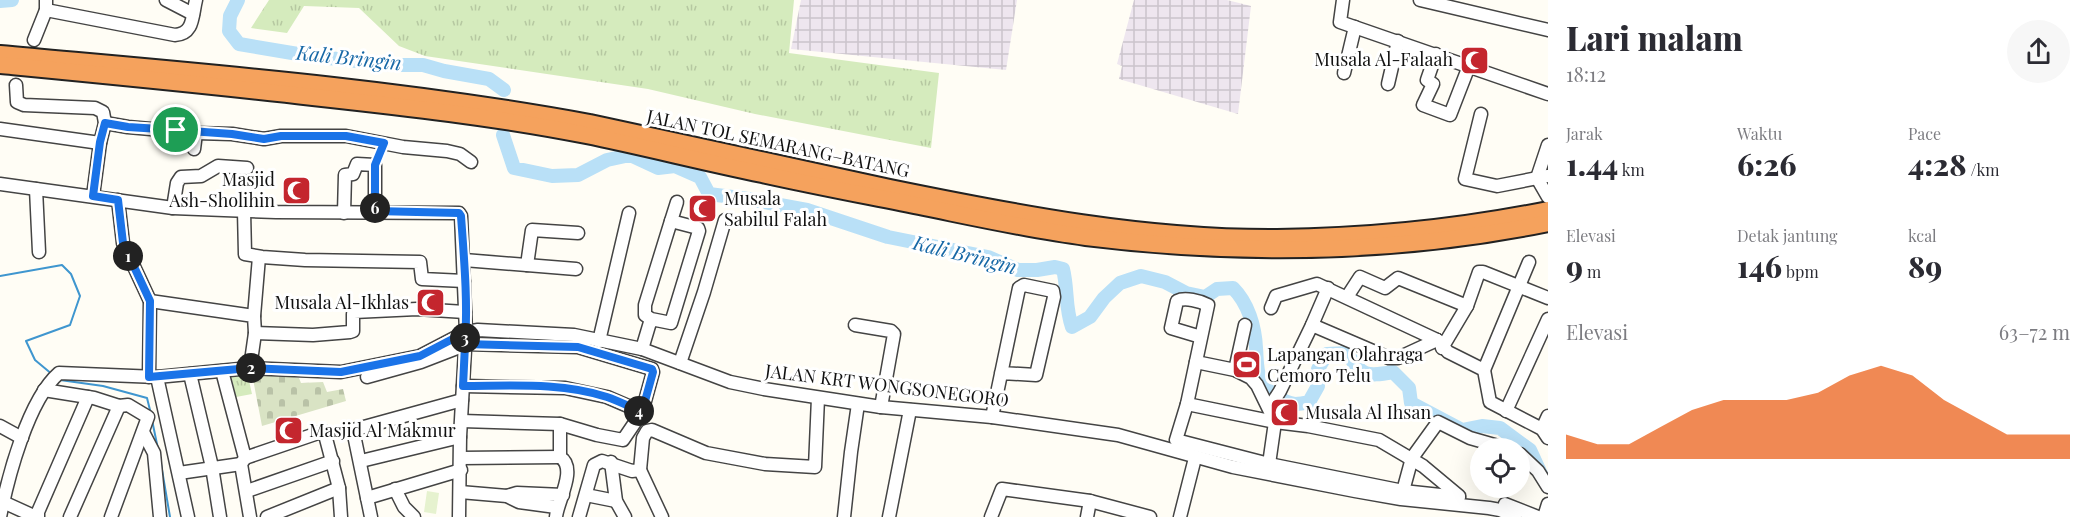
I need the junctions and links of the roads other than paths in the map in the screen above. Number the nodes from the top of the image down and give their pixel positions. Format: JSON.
{"nodes":[{"id":1,"x":166,"y":0,"type":"edge"},
{"id":2,"x":196,"y":0,"type":"edge"},
{"id":3,"x":1343,"y":0,"type":"edge"},
{"id":4,"x":1420,"y":0,"type":"edge"},
{"id":5,"x":1437,"y":2,"type":"edge"},
{"id":6,"x":46,"y":5,"type":"edge"},
{"id":7,"x":193,"y":14,"type":"junction"},
{"id":8,"x":1355,"y":27,"type":"junction"},
{"id":9,"x":1548,"y":30,"type":"edge"},
{"id":10,"x":34,"y":40,"type":"dead end"},
{"id":11,"x":1398,"y":41,"type":"junction"},
{"id":12,"x":0,"y":54,"type":"edge"},
{"id":13,"x":1436,"y":54,"type":"junction"},
{"id":14,"x":0,"y":66,"type":"edge"},
{"id":15,"x":1469,"y":66,"type":"junction"},
{"id":16,"x":1344,"y":73,"type":"dead end"},
{"id":17,"x":1388,"y":84,"type":"dead end"},
{"id":18,"x":16,"y":86,"type":"dead end"},
{"id":19,"x":1548,"y":94,"type":"edge"},
{"id":20,"x":480,"y":111,"type":"junction"},
{"id":21,"x":1481,"y":114,"type":"dead end"},
{"id":22,"x":517,"y":116,"type":"junction"},
{"id":23,"x":105,"y":123,"type":"junction"},
{"id":24,"x":0,"y":129,"type":"edge"},
{"id":25,"x":196,"y":133,"type":"junction"},
{"id":26,"x":100,"y":142,"type":"junction"},
{"id":27,"x":384,"y":143,"type":"junction"},
{"id":28,"x":194,"y":149,"type":"dead end"},
{"id":29,"x":1547,"y":149,"type":"edge"},
{"id":30,"x":471,"y":162,"type":"dead end"},
{"id":31,"x":375,"y":165,"type":"junction"},
{"id":32,"x":247,"y":168,"type":"dead end"},
{"id":33,"x":1542,"y":179,"type":"edge"},
{"id":34,"x":0,"y":184,"type":"edge"},
{"id":35,"x":36,"y":189,"type":"junction"},
{"id":36,"x":93,"y":196,"type":"junction"},
{"id":37,"x":1548,"y":197,"type":"edge"},
{"id":38,"x":118,"y":200,"type":"junction"},
{"id":39,"x":677,"y":202,"type":"dead end"},
{"id":40,"x":173,"y":208,"type":"junction"},
{"id":41,"x":1548,"y":210,"type":"edge"},
{"id":42,"x":244,"y":211,"type":"junction"},
{"id":43,"x":375,"y":211,"type":"junction"},
{"id":44,"x":344,"y":213,"type":"junction"},
{"id":45,"x":629,"y":213,"type":"dead end"},
{"id":46,"x":725,"y":220,"type":"dead end"},
{"id":47,"x":671,"y":221,"type":"junction"},
{"id":48,"x":1548,"y":223,"type":"edge"},
{"id":49,"x":578,"y":232,"type":"dead end"},
{"id":50,"x":39,"y":252,"type":"dead end"},
{"id":51,"x":259,"y":257,"type":"junction"},
{"id":52,"x":464,"y":260,"type":"junction"},
{"id":53,"x":1529,"y":262,"type":"dead end"},
{"id":54,"x":528,"y":265,"type":"junction"},
{"id":55,"x":576,"y":269,"type":"dead end"},
{"id":56,"x":464,"y":282,"type":"junction"},
{"id":57,"x":1521,"y":286,"type":"junction"},
{"id":58,"x":1328,"y":288,"type":"junction"},
{"id":59,"x":1347,"y":297,"type":"junction"},
{"id":60,"x":1548,"y":297,"type":"edge"},
{"id":61,"x":150,"y":301,"type":"junction"},
{"id":62,"x":1467,"y":306,"type":"junction"},
{"id":63,"x":1271,"y":308,"type":"dead end"},
{"id":64,"x":465,"y":312,"type":"junction"},
{"id":65,"x":254,"y":316,"type":"junction"},
{"id":66,"x":1548,"y":319,"type":"edge"},
{"id":67,"x":651,"y":320,"type":"junction"},
{"id":68,"x":855,"y":325,"type":"dead end"},
{"id":69,"x":1245,"y":325,"type":"dead end"},
{"id":70,"x":1312,"y":325,"type":"junction"},
{"id":71,"x":255,"y":333,"type":"junction"},
{"id":72,"x":1201,"y":336,"type":"dead end"},
{"id":73,"x":465,"y":340,"type":"junction"},
{"id":74,"x":599,"y":340,"type":"junction"},
{"id":75,"x":1440,"y":344,"type":"junction"},
{"id":76,"x":642,"y":349,"type":"junction"},
{"id":77,"x":1196,"y":362,"type":"junction"},
{"id":78,"x":680,"y":363,"type":"junction"},
{"id":79,"x":250,"y":368,"type":"junction"},
{"id":80,"x":1235,"y":370,"type":"junction"},
{"id":81,"x":1484,"y":370,"type":"junction"},
{"id":82,"x":222,"y":371,"type":"junction"},
{"id":83,"x":1001,"y":373,"type":"junction"},
{"id":84,"x":190,"y":374,"type":"junction"},
{"id":85,"x":153,"y":377,"type":"junction"},
{"id":86,"x":367,"y":377,"type":"dead end"},
{"id":87,"x":51,"y":382,"type":"junction"},
{"id":88,"x":463,"y":386,"type":"junction"},
{"id":89,"x":88,"y":397,"type":"junction"},
{"id":90,"x":818,"y":398,"type":"junction"},
{"id":91,"x":1275,"y":399,"type":"junction"},
{"id":92,"x":462,"y":400,"type":"junction"},
{"id":93,"x":858,"y":404,"type":"junction"},
{"id":94,"x":1187,"y":404,"type":"junction"},
{"id":95,"x":119,"y":406,"type":"junction"},
{"id":96,"x":881,"y":407,"type":"junction"},
{"id":97,"x":910,"y":410,"type":"junction"},
{"id":98,"x":1506,"y":411,"type":"junction"},
{"id":99,"x":642,"y":412,"type":"junction"},
{"id":100,"x":1548,"y":416,"type":"edge"},
{"id":101,"x":992,"y":417,"type":"junction"},
{"id":102,"x":462,"y":421,"type":"junction"},
{"id":103,"x":1275,"y":422,"type":"junction"},
{"id":104,"x":560,"y":424,"type":"junction"},
{"id":105,"x":0,"y":426,"type":"edge"},
{"id":106,"x":143,"y":432,"type":"junction"},
{"id":107,"x":1545,"y":434,"type":"edge"},
{"id":108,"x":460,"y":437,"type":"junction"},
{"id":109,"x":22,"y":438,"type":"junction"},
{"id":110,"x":1470,"y":438,"type":"edge"},
{"id":111,"x":560,"y":457,"type":"junction"},
{"id":112,"x":1195,"y":458,"type":"junction"},
{"id":113,"x":1412,"y":458,"type":"junction"},
{"id":114,"x":243,"y":461,"type":"junction"},
{"id":115,"x":333,"y":461,"type":"junction"},
{"id":116,"x":361,"y":461,"type":"junction"},
{"id":117,"x":611,"y":462,"type":"junction"},
{"id":118,"x":1530,"y":463,"type":"edge"},
{"id":119,"x":461,"y":464,"type":"junction"},
{"id":120,"x":1269,"y":464,"type":"junction"},
{"id":121,"x":212,"y":467,"type":"junction"},
{"id":122,"x":640,"y":470,"type":"junction"},
{"id":123,"x":179,"y":473,"type":"junction"},
{"id":124,"x":1548,"y":487,"type":"edge"},
{"id":125,"x":339,"y":488,"type":"junction"},
{"id":126,"x":395,"y":489,"type":"junction"},
{"id":127,"x":1403,"y":490,"type":"junction"},
{"id":128,"x":247,"y":491,"type":"junction"},
{"id":129,"x":460,"y":492,"type":"junction"},
{"id":130,"x":563,"y":495,"type":"junction"},
{"id":131,"x":586,"y":495,"type":"junction"},
{"id":132,"x":507,"y":496,"type":"junction"},
{"id":133,"x":1459,"y":497,"type":"junction"},
{"id":134,"x":367,"y":498,"type":"junction"},
{"id":135,"x":616,"y":501,"type":"junction"},
{"id":136,"x":1090,"y":501,"type":"junction"},
{"id":137,"x":3,"y":502,"type":"junction"},
{"id":138,"x":1548,"y":504,"type":"edge"},
{"id":139,"x":556,"y":512,"type":"edge"},
{"id":140,"x":1477,"y":512,"type":"edge"},
{"id":141,"x":0,"y":517,"type":"edge"},
{"id":142,"x":37,"y":517,"type":"edge"},
{"id":143,"x":70,"y":517,"type":"edge"},
{"id":144,"x":111,"y":517,"type":"edge"},
{"id":145,"x":159,"y":517,"type":"edge"},
{"id":146,"x":188,"y":517,"type":"edge"},
{"id":147,"x":220,"y":517,"type":"edge"},
{"id":148,"x":250,"y":517,"type":"edge"},
{"id":149,"x":267,"y":517,"type":"edge"},
{"id":150,"x":341,"y":517,"type":"edge"},
{"id":151,"x":370,"y":517,"type":"edge"},
{"id":152,"x":414,"y":517,"type":"edge"},
{"id":153,"x":459,"y":517,"type":"edge"},
{"id":154,"x":579,"y":517,"type":"edge"},
{"id":155,"x":626,"y":517,"type":"edge"},
{"id":156,"x":662,"y":517,"type":"edge"},
{"id":157,"x":844,"y":517,"type":"edge"},
{"id":158,"x":889,"y":517,"type":"edge"},
{"id":159,"x":991,"y":517,"type":"edge"},
{"id":160,"x":1087,"y":517,"type":"edge"},
{"id":161,"x":1150,"y":517,"type":"edge"},
{"id":162,"x":1180,"y":517,"type":"edge"},
{"id":163,"x":1515,"y":517,"type":"edge"},
{"id":164,"x":1538,"y":517,"type":"edge"},
{"id":165,"x":1545,"y":517,"type":"edge"}],
"edges":[{"from":1,"to":7,"type":"street"},
{"from":2,"to":7,"type":"street"},
{"from":3,"to":8,"type":"street"},
{"from":4,"to":5,"type":"street"},
{"from":5,"to":9,"type":"street"},
{"from":6,"to":7,"type":"street"},
{"from":6,"to":10,"type":"street"},
{"from":8,"to":11,"type":"street"},
{"from":8,"to":16,"type":"street"},
{"from":11,"to":13,"type":"street"},
{"from":11,"to":17,"type":"street"},
{"from":12,"to":20,"type":"highway","name":"JALAN TOL SEMARANG–BATANG"},
{"from":13,"to":15,"type":"street"},
{"from":13,"to":15,"type":"street"},
{"from":14,"to":20,"type":"highway","name":"JALAN TOL SEMARANG–BATANG"},
{"from":15,"to":19,"type":"street"},
{"from":18,"to":23,"type":"street"},
{"from":20,"to":22,"type":"highway","name":"JALAN TOL SEMARANG–BATANG"},
{"from":21,"to":33,"type":"street"},
{"from":22,"to":41,"type":"highway","name":"JALAN TOL SEMARANG–BATANG"},
{"from":22,"to":48,"type":"highway","name":"JALAN TOL SEMARANG–BATANG"},
{"from":23,"to":25,"type":"street"},
{"from":23,"to":26,"type":"street"},
{"from":24,"to":26,"type":"street"},
{"from":25,"to":27,"type":"street"},
{"from":25,"to":28,"type":"street"},
{"from":26,"to":36,"type":"street"},
{"from":27,"to":30,"type":"street"},
{"from":27,"to":31,"type":"street"},
{"from":29,"to":33,"type":"street"},
{"from":31,"to":43,"type":"street"},
{"from":31,"to":44,"type":"street"},
{"from":32,"to":40,"type":"street"},
{"from":33,"to":37,"type":"street"},
{"from":34,"to":35,"type":"street"},
{"from":35,"to":36,"type":"street"},
{"from":35,"to":50,"type":"street"},
{"from":36,"to":38,"type":"street"},
{"from":38,"to":40,"type":"street"},
{"from":38,"to":61,"type":"street"},
{"from":39,"to":47,"type":"street"},
{"from":40,"to":42,"type":"street"},
{"from":42,"to":44,"type":"street"},
{"from":42,"to":51,"type":"street"},
{"from":43,"to":44,"type":"street"},
{"from":43,"to":52,"type":"street"},
{"from":45,"to":74,"type":"street"},
{"from":46,"to":78,"type":"street"},
{"from":47,"to":67,"type":"street"},
{"from":47,"to":67,"type":"street"},
{"from":49,"to":54,"type":"street"},
{"from":51,"to":56,"type":"street"},
{"from":51,"to":65,"type":"street"},
{"from":52,"to":54,"type":"street"},
{"from":52,"to":56,"type":"street"},
{"from":53,"to":57,"type":"street"},
{"from":54,"to":55,"type":"street"},
{"from":56,"to":64,"type":"street"},
{"from":57,"to":60,"type":"street"},
{"from":57,"to":62,"type":"street"},
{"from":57,"to":81,"type":"street"},
{"from":58,"to":59,"type":"street"},
{"from":58,"to":63,"type":"street"},
{"from":58,"to":70,"type":"street"},
{"from":59,"to":62,"type":"street"},
{"from":59,"to":75,"type":"street"},
{"from":61,"to":65,"type":"street"},
{"from":61,"to":85,"type":"street"},
{"from":62,"to":75,"type":"street"},
{"from":64,"to":71,"type":"street"},
{"from":64,"to":73,"type":"street"},
{"from":65,"to":71,"type":"street"},
{"from":66,"to":98,"type":"street"},
{"from":67,"to":76,"type":"street"},
{"from":68,"to":96,"type":"street"},
{"from":69,"to":80,"type":"street"},
{"from":70,"to":75,"type":"street"},
{"from":70,"to":91,"type":"street"},
{"from":71,"to":79,"type":"street"},
{"from":72,"to":77,"type":"street"},
{"from":73,"to":74,"type":"street","name":"JALAN KRT WONGSONEGORO"},
{"from":73,"to":79,"type":"street"},
{"from":73,"to":86,"type":"street"},
{"from":73,"to":88,"type":"street"},
{"from":73,"to":99,"type":"street"},
{"from":74,"to":76,"type":"street","name":"JALAN KRT WONGSONEGORO"},
{"from":75,"to":81,"type":"street"},
{"from":76,"to":78,"type":"street","name":"JALAN KRT WONGSONEGORO"},
{"from":77,"to":80,"type":"street"},
{"from":77,"to":94,"type":"street"},
{"from":78,"to":90,"type":"street","name":"JALAN KRT WONGSONEGORO"},
{"from":79,"to":82,"type":"street"},
{"from":80,"to":91,"type":"street"},
{"from":81,"to":98,"type":"street"},
{"from":82,"to":84,"type":"street"},
{"from":82,"to":114,"type":"street"},
{"from":83,"to":83,"type":"street"},
{"from":83,"to":101,"type":"street"},
{"from":84,"to":85,"type":"street"},
{"from":84,"to":121,"type":"street"},
{"from":85,"to":87,"type":"street"},
{"from":85,"to":123,"type":"street"},
{"from":87,"to":89,"type":"street"},
{"from":87,"to":109,"type":"street"},
{"from":88,"to":92,"type":"street"},
{"from":88,"to":99,"type":"street"},
{"from":89,"to":95,"type":"street"},
{"from":89,"to":142,"type":"street"},
{"from":90,"to":93,"type":"street","name":"JALAN KRT WONGSONEGORO"},
{"from":90,"to":122,"type":"street"},
{"from":91,"to":103,"type":"street"},
{"from":92,"to":102,"type":"street"},
{"from":92,"to":116,"type":"street"},
{"from":93,"to":96,"type":"street","name":"JALAN KRT WONGSONEGORO"},
{"from":93,"to":157,"type":"street"},
{"from":94,"to":103,"type":"street"},
{"from":94,"to":120,"type":"street"},
{"from":95,"to":106,"type":"street"},
{"from":95,"to":143,"type":"street"},
{"from":96,"to":97,"type":"street","name":"JALAN KRT WONGSONEGORO"},
{"from":97,"to":101,"type":"street","name":"JALAN KRT WONGSONEGORO"},
{"from":97,"to":158,"type":"street"},
{"from":98,"to":107,"type":"street"},
{"from":99,"to":104,"type":"street"},
{"from":100,"to":107,"type":"street"},
{"from":101,"to":112,"type":"street","name":"JALAN KRT WONGSONEGORO"},
{"from":102,"to":104,"type":"street"},
{"from":102,"to":108,"type":"street"},
{"from":103,"to":113,"type":"street"},
{"from":103,"to":120,"type":"street"},
{"from":104,"to":111,"type":"street"},
{"from":105,"to":109,"type":"street"},
{"from":106,"to":144,"type":"street"},
{"from":106,"to":145,"type":"street"},
{"from":108,"to":116,"type":"street"},
{"from":108,"to":119,"type":"street"},
{"from":109,"to":137,"type":"street"},
{"from":110,"to":113,"type":"street"},
{"from":111,"to":119,"type":"street"},
{"from":111,"to":130,"type":"street"},
{"from":112,"to":140,"type":"street","name":"JALAN KRT WONGSONEGORO"},
{"from":112,"to":162,"type":"street"},
{"from":113,"to":127,"type":"street"},
{"from":113,"to":133,"type":"street"},
{"from":114,"to":115,"type":"street"},
{"from":114,"to":121,"type":"street"},
{"from":114,"to":128,"type":"street"},
{"from":115,"to":125,"type":"street"},
{"from":115,"to":128,"type":"street"},
{"from":116,"to":134,"type":"street"},
{"from":117,"to":122,"type":"street"},
{"from":117,"to":131,"type":"street"},
{"from":117,"to":135,"type":"street"},
{"from":118,"to":124,"type":"street"},
{"from":119,"to":126,"type":"street"},
{"from":119,"to":129,"type":"street"},
{"from":120,"to":127,"type":"street"},
{"from":121,"to":123,"type":"street"},
{"from":121,"to":147,"type":"street"},
{"from":122,"to":156,"type":"street"},
{"from":123,"to":146,"type":"street"},
{"from":125,"to":149,"type":"street"},
{"from":125,"to":150,"type":"street"},
{"from":126,"to":134,"type":"street"},
{"from":126,"to":152,"type":"street"},
{"from":127,"to":133,"type":"street"},
{"from":128,"to":148,"type":"street"},
{"from":129,"to":132,"type":"street"},
{"from":129,"to":153,"type":"street"},
{"from":130,"to":132,"type":"street"},
{"from":130,"to":139,"type":"street"},
{"from":131,"to":135,"type":"street"},
{"from":131,"to":154,"type":"street"},
{"from":132,"to":139,"type":"street"},
{"from":133,"to":164,"type":"street"},
{"from":134,"to":151,"type":"street"},
{"from":135,"to":155,"type":"street"},
{"from":136,"to":159,"type":"street"},
{"from":136,"to":160,"type":"street"},
{"from":136,"to":161,"type":"street"},
{"from":137,"to":141,"type":"street"},
{"from":137,"to":142,"type":"street"},
{"from":138,"to":165,"type":"street"},
{"from":140,"to":163,"type":"street","name":"JALAN KRT WONGSONEGORO"}]}
